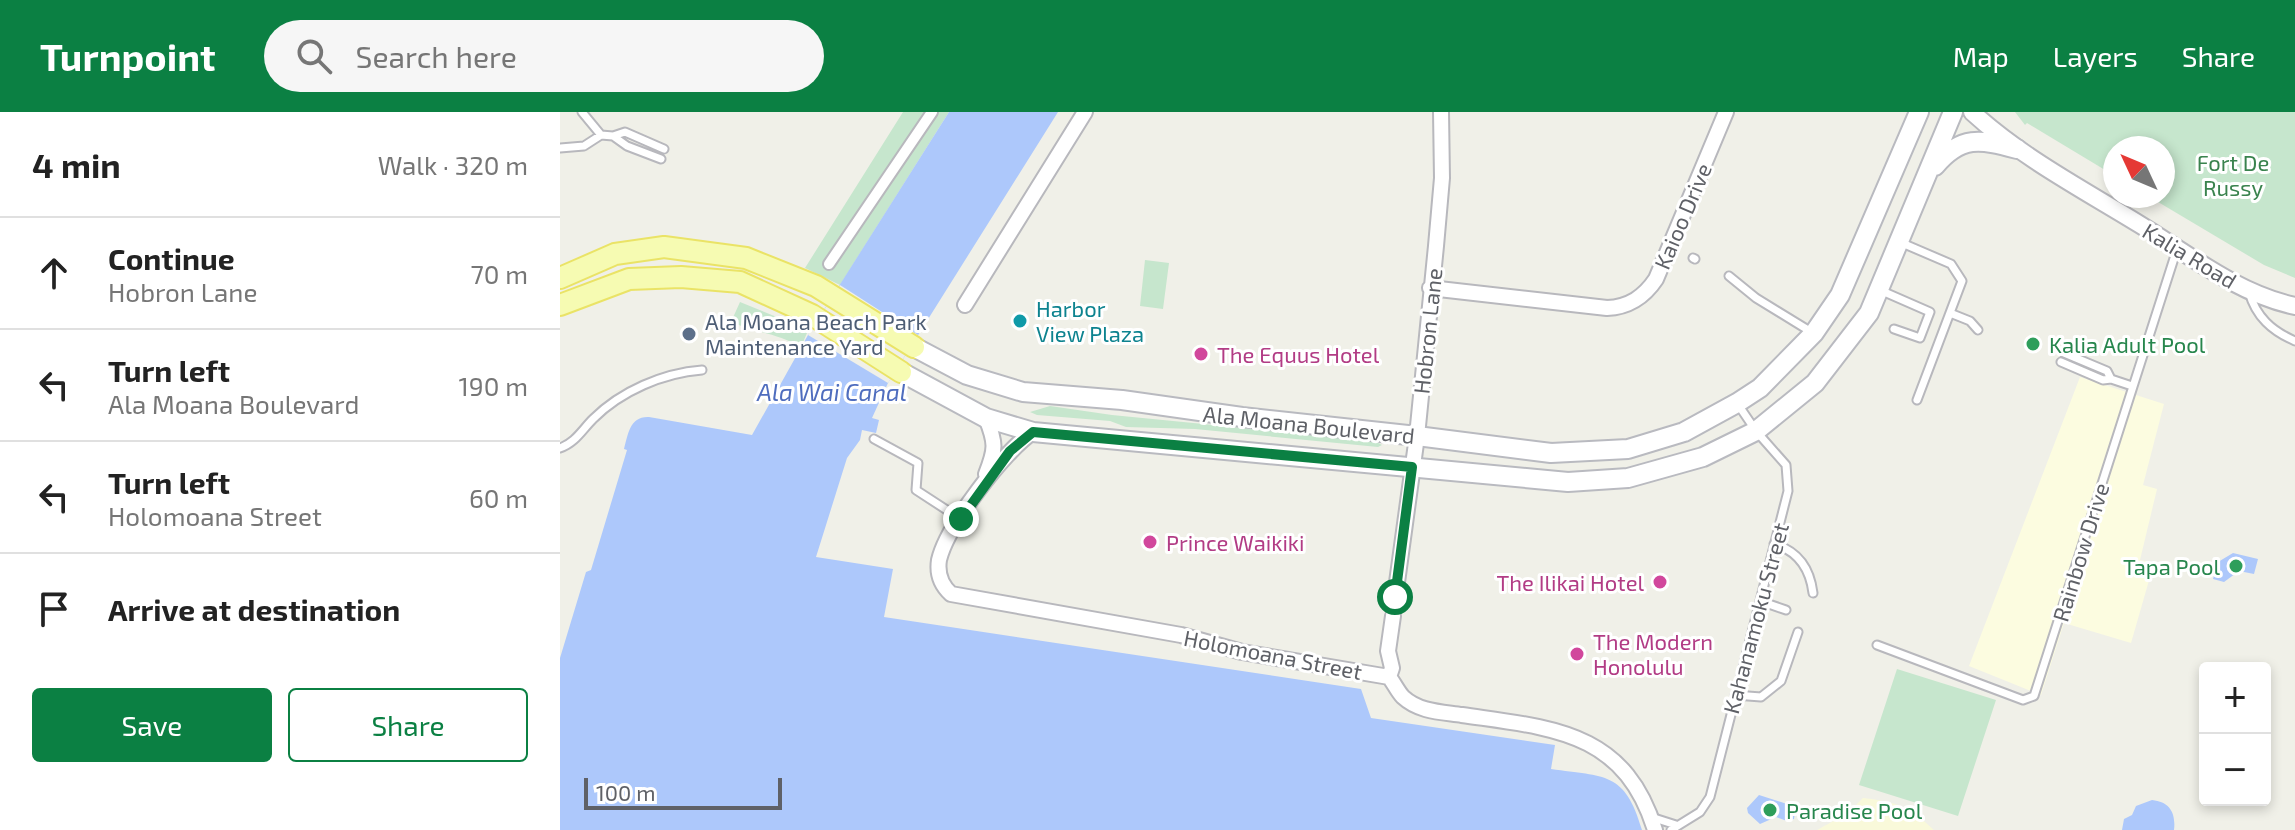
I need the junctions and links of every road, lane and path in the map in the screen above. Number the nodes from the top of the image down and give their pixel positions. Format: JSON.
{"nodes":[{"id":1,"x":582,"y":112,"type":"edge"},
{"id":2,"x":932,"y":112,"type":"edge"},
{"id":3,"x":1085,"y":112,"type":"edge"},
{"id":4,"x":1441,"y":112,"type":"edge"},
{"id":5,"x":1726,"y":112,"type":"edge"},
{"id":6,"x":1919,"y":112,"type":"edge"},
{"id":7,"x":1953,"y":112,"type":"edge"},
{"id":8,"x":1972,"y":112,"type":"edge"},
{"id":9,"x":601,"y":135,"type":"junction"},
{"id":10,"x":613,"y":136,"type":"junction"},
{"id":11,"x":560,"y":148,"type":"edge"},
{"id":12,"x":664,"y":149,"type":"dead end"},
{"id":13,"x":2017,"y":149,"type":"junction"},
{"id":14,"x":661,"y":159,"type":"dead end"},
{"id":15,"x":1928,"y":174,"type":"junction"},
{"id":16,"x":1900,"y":242,"type":"junction"},
{"id":17,"x":2177,"y":247,"type":"junction"},
{"id":18,"x":829,"y":264,"type":"dead end"},
{"id":19,"x":564,"y":274,"type":"edge"},
{"id":20,"x":1729,"y":276,"type":"dead end"},
{"id":21,"x":1430,"y":288,"type":"junction"},
{"id":22,"x":1880,"y":290,"type":"junction"},
{"id":23,"x":2249,"y":290,"type":"junction"},
{"id":24,"x":560,"y":305,"type":"edge"},
{"id":25,"x":965,"y":305,"type":"dead end"},
{"id":26,"x":2295,"y":306,"type":"edge"},
{"id":27,"x":1950,"y":313,"type":"junction"},
{"id":28,"x":1982,"y":319,"type":"dead end"},
{"id":29,"x":1970,"y":321,"type":"junction"},
{"id":30,"x":1894,"y":329,"type":"dead end"},
{"id":31,"x":1978,"y":330,"type":"dead end"},
{"id":32,"x":1814,"y":333,"type":"junction"},
{"id":33,"x":2295,"y":341,"type":"edge"},
{"id":34,"x":914,"y":347,"type":"joint"},
{"id":35,"x":2064,"y":353,"type":"dead end"},
{"id":36,"x":2061,"y":362,"type":"dead end"},
{"id":37,"x":702,"y":370,"type":"dead end"},
{"id":38,"x":901,"y":372,"type":"joint"},
{"id":39,"x":2111,"y":379,"type":"junction"},
{"id":40,"x":2132,"y":386,"type":"junction"},
{"id":41,"x":1917,"y":400,"type":"dead end"},
{"id":42,"x":1737,"y":403,"type":"junction"},
{"id":43,"x":986,"y":418,"type":"junction"},
{"id":44,"x":1756,"y":431,"type":"junction"},
{"id":45,"x":1033,"y":432,"type":"junction"},
{"id":46,"x":1417,"y":436,"type":"junction"},
{"id":47,"x":874,"y":439,"type":"dead end"},
{"id":48,"x":560,"y":448,"type":"edge"},
{"id":49,"x":1412,"y":467,"type":"junction"},
{"id":50,"x":980,"y":489,"type":"junction"},
{"id":51,"x":961,"y":519,"type":"junction"},
{"id":52,"x":1774,"y":544,"type":"junction"},
{"id":53,"x":1813,"y":593,"type":"dead end"},
{"id":54,"x":1395,"y":597,"type":"dead end"},
{"id":55,"x":1760,"y":601,"type":"junction"},
{"id":56,"x":1786,"y":610,"type":"dead end"},
{"id":57,"x":1393,"y":616,"type":"dead end"},
{"id":58,"x":1798,"y":632,"type":"dead end"},
{"id":59,"x":1877,"y":645,"type":"dead end"},
{"id":60,"x":1389,"y":677,"type":"junction"},
{"id":61,"x":1735,"y":695,"type":"junction"},
{"id":62,"x":1653,"y":823,"type":"edge"},
{"id":63,"x":1674,"y":827,"type":"edge"}],
"edges":[{"from":1,"to":9,"type":"lane"},
{"from":2,"to":18,"type":"street"},
{"from":3,"to":25,"type":"street"},
{"from":4,"to":21,"type":"street","name":"Hobron Lane"},
{"from":5,"to":21,"type":"street","name":"Kaioo Drive"},
{"from":6,"to":32,"type":"main road","name":"Ala Moana Boulevard"},
{"from":7,"to":15,"type":"main road","name":"Ala Moana Boulevard"},
{"from":8,"to":13,"type":"street","name":"Kalia Road"},
{"from":9,"to":10,"type":"lane"},
{"from":9,"to":11,"type":"lane"},
{"from":10,"to":12,"type":"lane"},
{"from":10,"to":14,"type":"lane"},
{"from":13,"to":15,"type":"main road"},
{"from":13,"to":17,"type":"street","name":"Kalia Road"},
{"from":15,"to":16,"type":"main road","name":"Ala Moana Boulevard"},
{"from":16,"to":22,"type":"main road","name":"Ala Moana Boulevard"},
{"from":16,"to":27,"type":"lane"},
{"from":17,"to":23,"type":"street","name":"Kalia Road"},
{"from":17,"to":40,"type":"lane","name":"Rainbow Drive"},
{"from":19,"to":34,"type":"main road","name":"Ala Moana Boulevard"},
{"from":20,"to":32,"type":"lane"},
{"from":21,"to":46,"type":"street","name":"Hobron Lane"},
{"from":22,"to":30,"type":"lane"},
{"from":22,"to":44,"type":"main road","name":"Ala Moana Boulevard"},
{"from":23,"to":26,"type":"street","name":"Kalia Road"},
{"from":23,"to":33,"type":"lane"},
{"from":24,"to":38,"type":"main road","name":"Ala Moana Boulevard"},
{"from":27,"to":29,"type":"lane"},
{"from":27,"to":41,"type":"lane"},
{"from":28,"to":29,"type":"lane"},
{"from":29,"to":31,"type":"lane"},
{"from":32,"to":42,"type":"main road","name":"Ala Moana Boulevard"},
{"from":34,"to":46,"type":"main road","name":"Ala Moana Boulevard"},
{"from":35,"to":39,"type":"lane"},
{"from":36,"to":39,"type":"lane"},
{"from":37,"to":48,"type":"lane"},
{"from":38,"to":43,"type":"main road","name":"Ala Moana Boulevard"},
{"from":39,"to":40,"type":"lane"},
{"from":40,"to":59,"type":"lane","name":"Rainbow Drive"},
{"from":42,"to":44,"type":"lane","name":"Kahanamoku Street"},
{"from":42,"to":46,"type":"main road","name":"Ala Moana Boulevard"},
{"from":43,"to":45,"type":"main road","name":"Ala Moana Boulevard"},
{"from":43,"to":50,"type":"street","name":"Holomoana Street"},
{"from":44,"to":49,"type":"main road","name":"Ala Moana Boulevard"},
{"from":44,"to":52,"type":"lane","name":"Kahanamoku Street"},
{"from":45,"to":49,"type":"main road","name":"Ala Moana Boulevard"},
{"from":45,"to":50,"type":"street","name":"Holomoana Street"},
{"from":46,"to":49,"type":"street","name":"Hobron Lane"},
{"from":47,"to":51,"type":"lane"},
{"from":49,"to":54,"type":"street","name":"Hobron Lane"},
{"from":50,"to":51,"type":"street","name":"Holomoana Street"},
{"from":51,"to":60,"type":"street","name":"Holomoana Street"},
{"from":52,"to":53,"type":"lane"},
{"from":52,"to":55,"type":"lane","name":"Kahanamoku Street"},
{"from":55,"to":56,"type":"lane"},
{"from":55,"to":61,"type":"lane","name":"Kahanamoku Street"},
{"from":57,"to":60,"type":"street"},
{"from":58,"to":61,"type":"lane"},
{"from":60,"to":62,"type":"street","name":"Holomoana Street"},
{"from":61,"to":63,"type":"lane","name":"Kahanamoku Street"},
{"from":62,"to":63,"type":"lane"}]}
